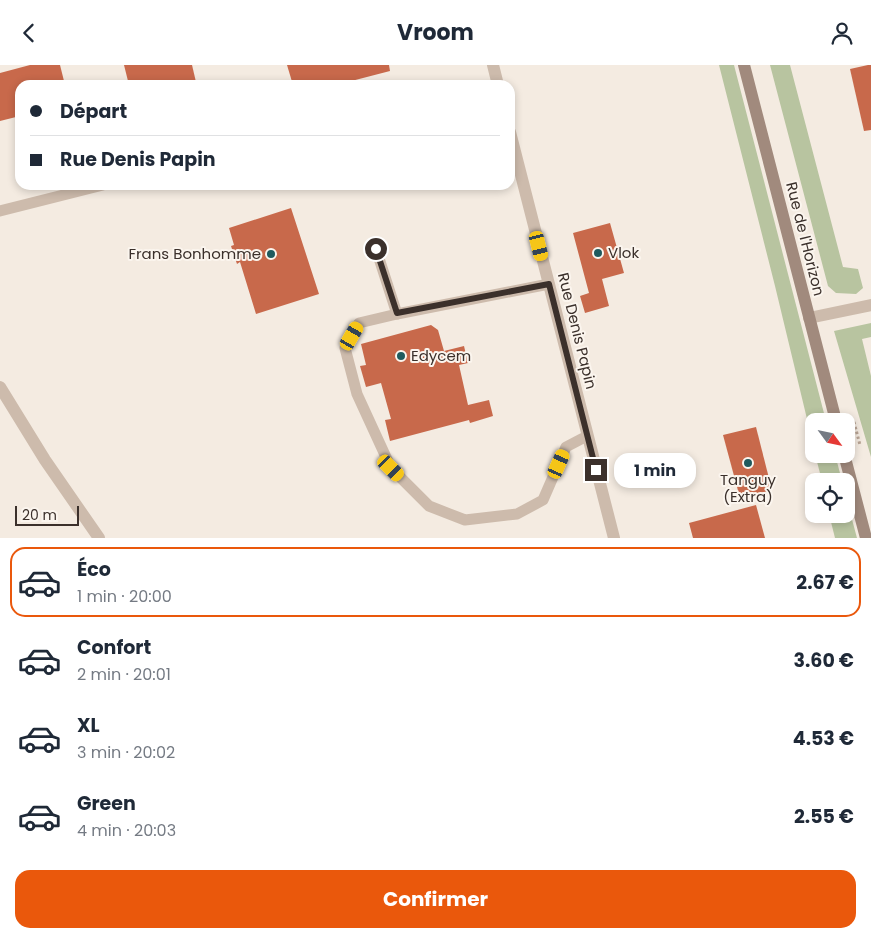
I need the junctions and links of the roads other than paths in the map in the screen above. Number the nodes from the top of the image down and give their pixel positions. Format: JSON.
{"nodes":[{"id":1,"x":493,"y":65,"type":"edge"},
{"id":2,"x":744,"y":65,"type":"edge"},
{"id":3,"x":496,"y":80,"type":"edge"},
{"id":4,"x":515,"y":151,"type":"edge"},
{"id":5,"x":83,"y":190,"type":"edge"},
{"id":6,"x":0,"y":211,"type":"edge"},
{"id":7,"x":376,"y":249,"type":"dead end"},
{"id":8,"x":549,"y":284,"type":"junction"},
{"id":9,"x":871,"y":305,"type":"edge"},
{"id":10,"x":397,"y":313,"type":"junction"},
{"id":11,"x":809,"y":319,"type":"junction"},
{"id":12,"x":0,"y":387,"type":"edge"},
{"id":13,"x":834,"y":413,"type":"edge"},
{"id":14,"x":587,"y":436,"type":"junction"},
{"id":15,"x":846,"y":463,"type":"edge"},
{"id":16,"x":99,"y":538,"type":"edge"},
{"id":17,"x":614,"y":538,"type":"edge"},
{"id":18,"x":866,"y":538,"type":"edge"}],
"edges":[{"from":1,"to":3,"type":"street"},
{"from":2,"to":11,"type":"main road","name":"Rue de l'Horizon"},
{"from":4,"to":8,"type":"street","name":"Rue Denis Papin"},
{"from":5,"to":6,"type":"lane"},
{"from":7,"to":10,"type":"lane"},
{"from":8,"to":10,"type":"lane"},
{"from":8,"to":14,"type":"street","name":"Rue Denis Papin"},
{"from":9,"to":11,"type":"street"},
{"from":10,"to":14,"type":"lane"},
{"from":11,"to":13,"type":"main road","name":"Rue de l'Horizon"},
{"from":12,"to":16,"type":"street"},
{"from":14,"to":17,"type":"street","name":"Rue Denis Papin"},
{"from":15,"to":18,"type":"main road"}]}
